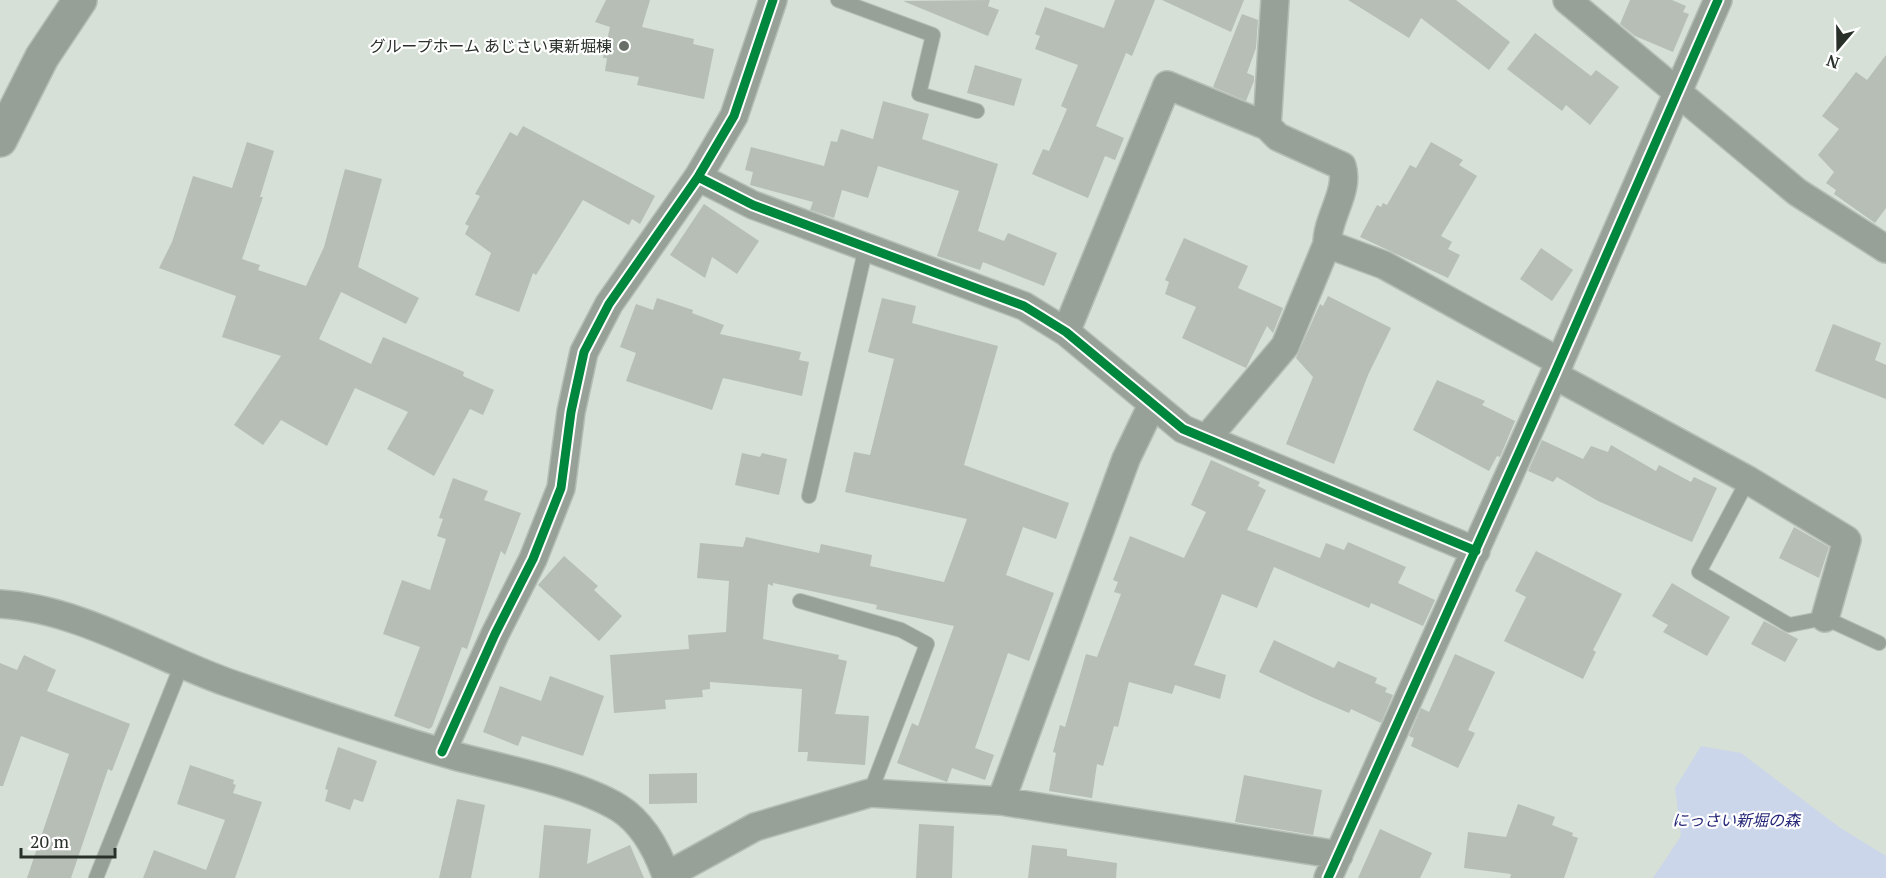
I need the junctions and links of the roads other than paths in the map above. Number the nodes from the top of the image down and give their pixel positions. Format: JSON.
{"nodes":[{"id":1,"x":80,"y":0,"type":"edge"},
{"id":2,"x":773,"y":0,"type":"edge"},
{"id":3,"x":838,"y":0,"type":"edge"},
{"id":4,"x":1275,"y":0,"type":"edge"},
{"id":5,"x":1718,"y":0,"type":"edge"},
{"id":6,"x":1571,"y":2,"type":"edge"},
{"id":7,"x":1677,"y":92,"type":"junction"},
{"id":8,"x":977,"y":111,"type":"dead end"},
{"id":9,"x":1267,"y":126,"type":"junction"},
{"id":10,"x":0,"y":140,"type":"edge"},
{"id":11,"x":698,"y":177,"type":"junction"},
{"id":12,"x":1327,"y":244,"type":"junction"},
{"id":13,"x":866,"y":247,"type":"junction"},
{"id":14,"x":1886,"y":249,"type":"edge"},
{"id":15,"x":1066,"y":332,"type":"junction"},
{"id":16,"x":1557,"y":369,"type":"junction"},
{"id":17,"x":1152,"y":405,"type":"junction"},
{"id":18,"x":1207,"y":438,"type":"junction"},
{"id":19,"x":1748,"y":480,"type":"junction"},
{"id":20,"x":809,"y":496,"type":"dead end"},
{"id":21,"x":1476,"y":551,"type":"junction"},
{"id":22,"x":800,"y":601,"type":"dead end"},
{"id":23,"x":0,"y":604,"type":"edge"},
{"id":24,"x":1825,"y":618,"type":"junction"},
{"id":25,"x":1879,"y":643,"type":"dead end"},
{"id":26,"x":182,"y":664,"type":"junction"},
{"id":27,"x":442,"y":752,"type":"junction"},
{"id":28,"x":870,"y":794,"type":"junction"},
{"id":29,"x":1001,"y":801,"type":"junction"},
{"id":30,"x":1334,"y":867,"type":"edge"},
{"id":31,"x":667,"y":877,"type":"edge"},
{"id":32,"x":96,"y":878,"type":"edge"}],
"edges":[{"from":1,"to":10,"type":"street"},
{"from":2,"to":11,"type":"street"},
{"from":3,"to":8,"type":"lane"},
{"from":4,"to":9,"type":"street"},
{"from":5,"to":7,"type":"street"},
{"from":6,"to":7,"type":"street"},
{"from":7,"to":14,"type":"street"},
{"from":7,"to":16,"type":"street"},
{"from":9,"to":12,"type":"street"},
{"from":9,"to":15,"type":"street"},
{"from":11,"to":13,"type":"street"},
{"from":11,"to":27,"type":"street"},
{"from":12,"to":16,"type":"street"},
{"from":12,"to":18,"type":"street"},
{"from":13,"to":15,"type":"street"},
{"from":13,"to":20,"type":"lane"},
{"from":15,"to":17,"type":"street"},
{"from":16,"to":19,"type":"street"},
{"from":16,"to":21,"type":"street"},
{"from":17,"to":18,"type":"street"},
{"from":17,"to":29,"type":"street"},
{"from":18,"to":21,"type":"street"},
{"from":19,"to":24,"type":"street"},
{"from":19,"to":24,"type":"lane"},
{"from":21,"to":30,"type":"street"},
{"from":22,"to":28,"type":"lane"},
{"from":23,"to":26,"type":"street"},
{"from":24,"to":25,"type":"lane"},
{"from":26,"to":27,"type":"street"},
{"from":26,"to":32,"type":"lane"},
{"from":27,"to":31,"type":"street"},
{"from":28,"to":29,"type":"street"},
{"from":28,"to":31,"type":"street"},
{"from":29,"to":30,"type":"street"}]}
